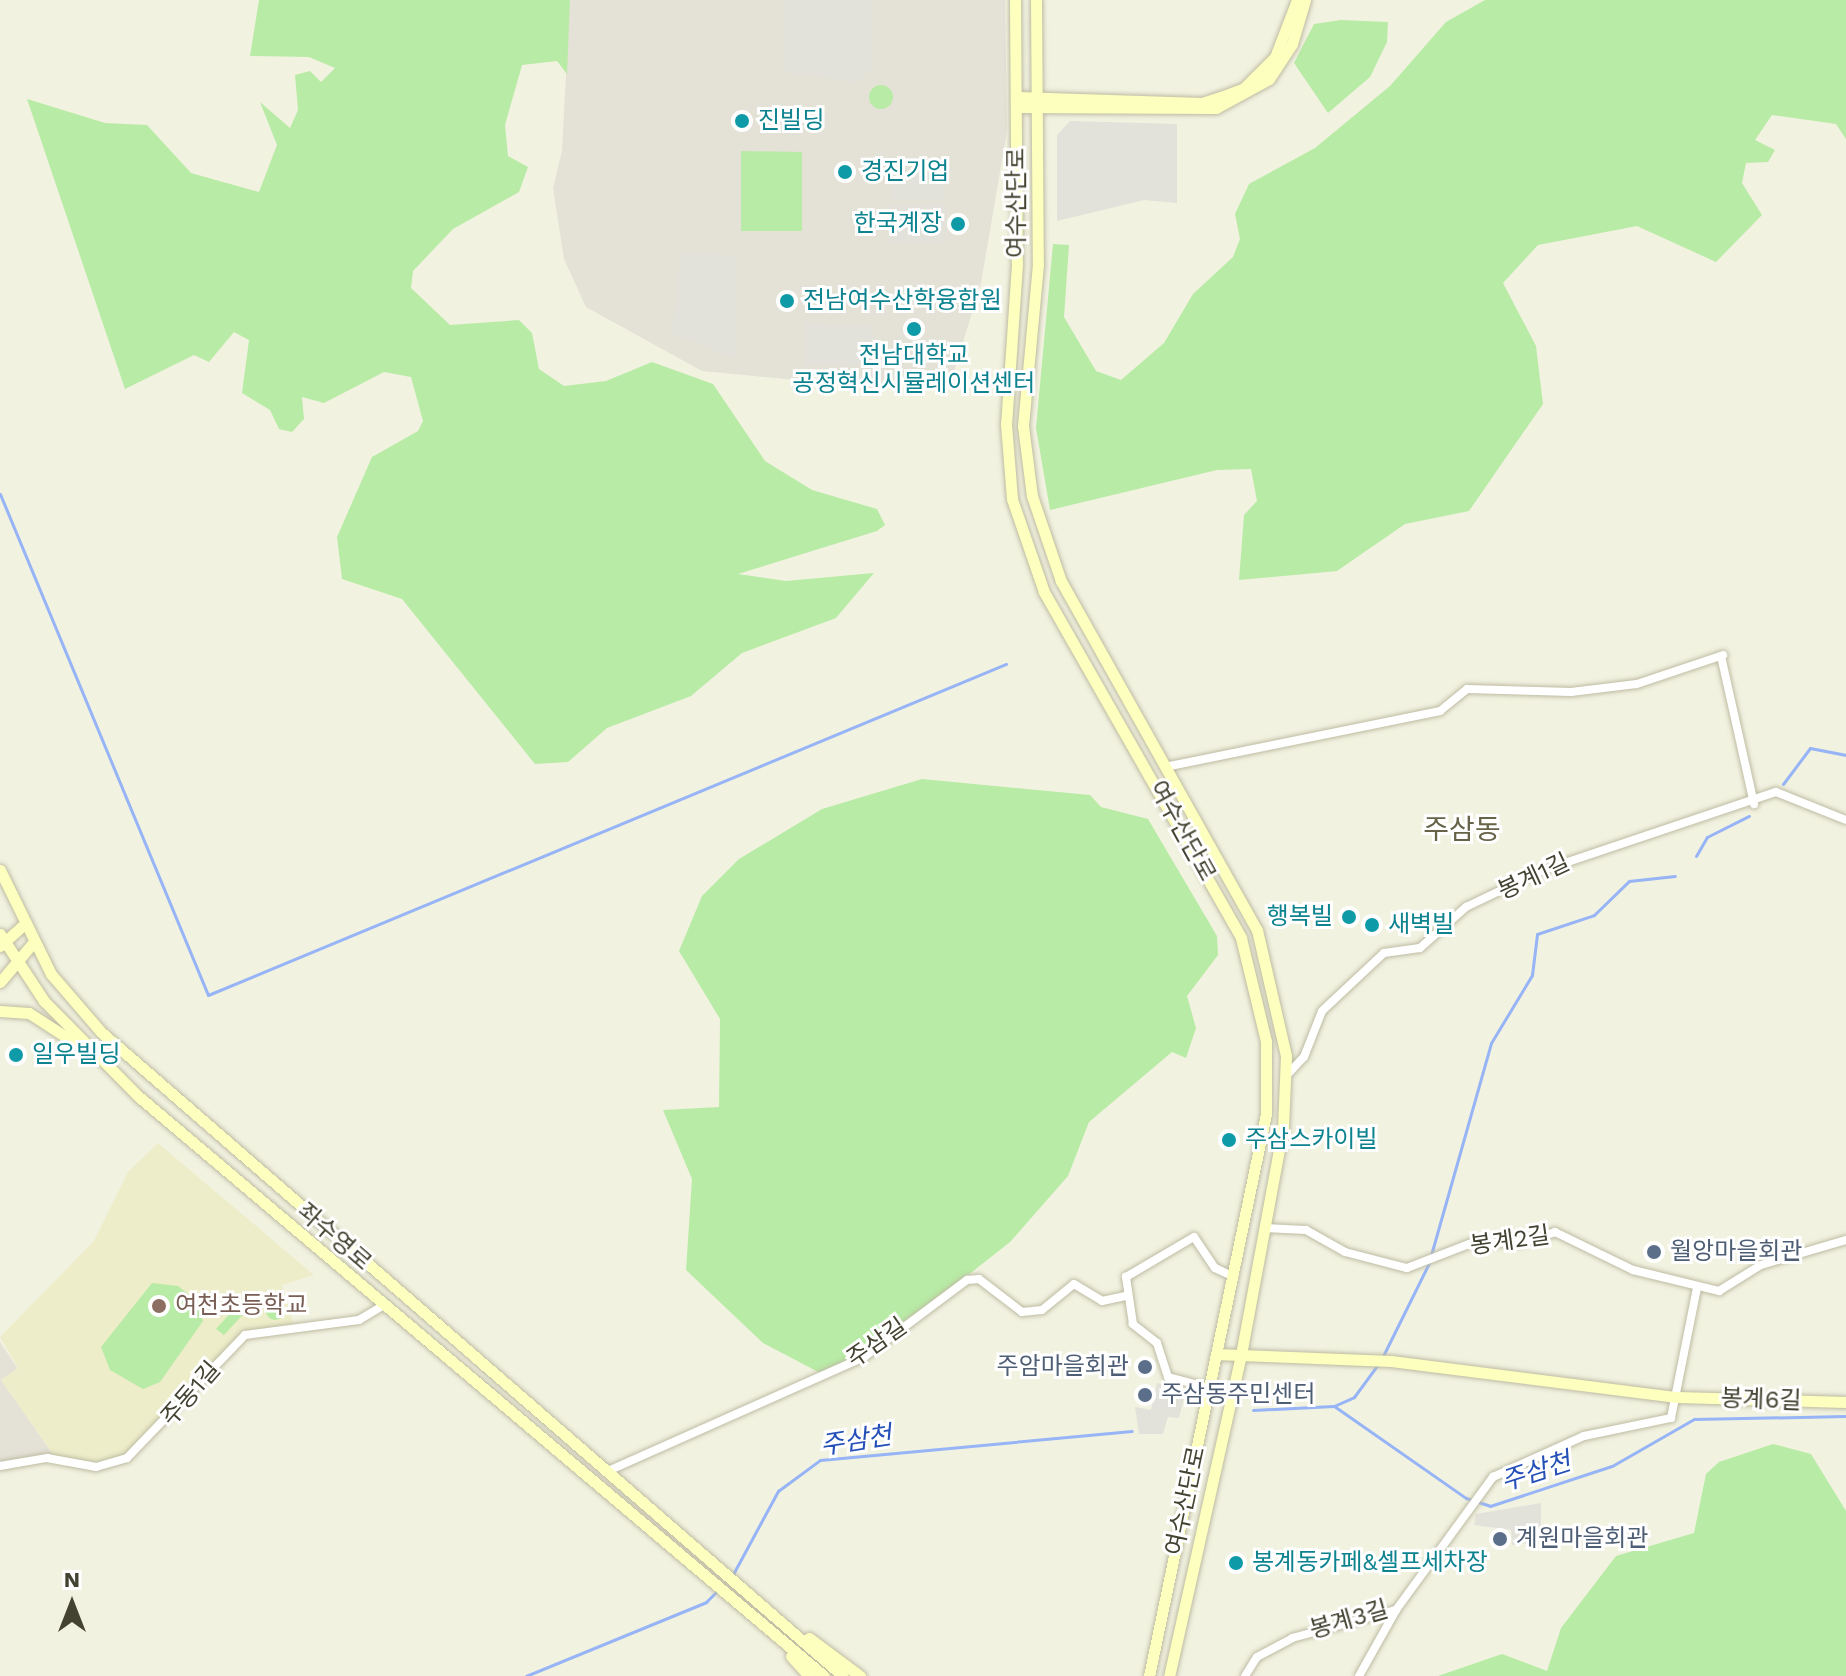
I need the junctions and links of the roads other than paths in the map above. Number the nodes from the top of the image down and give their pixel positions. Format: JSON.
{"nodes":[{"id":1,"x":1015,"y":0,"type":"edge"},
{"id":2,"x":1036,"y":0,"type":"edge"},
{"id":3,"x":1297,"y":0,"type":"edge"},
{"id":4,"x":1305,"y":0,"type":"edge"},
{"id":5,"x":1018,"y":102,"type":"junction"},
{"id":6,"x":1040,"y":102,"type":"junction"},
{"id":7,"x":1165,"y":767,"type":"junction"},
{"id":8,"x":1754,"y":804,"type":"junction"},
{"id":9,"x":1846,"y":820,"type":"edge"},
{"id":10,"x":0,"y":870,"type":"edge"},
{"id":11,"x":23,"y":925,"type":"junction"},
{"id":12,"x":1,"y":938,"type":"edge"},
{"id":13,"x":32,"y":944,"type":"junction"},
{"id":14,"x":14,"y":959,"type":"junction"},
{"id":15,"x":0,"y":982,"type":"edge"},
{"id":16,"x":0,"y":1011,"type":"edge"},
{"id":17,"x":91,"y":1054,"type":"junction"},
{"id":18,"x":1267,"y":1076,"type":"junction"},
{"id":19,"x":1286,"y":1076,"type":"junction"},
{"id":20,"x":1264,"y":1228,"type":"junction"},
{"id":21,"x":1846,"y":1240,"type":"edge"},
{"id":22,"x":1235,"y":1277,"type":"junction"},
{"id":23,"x":1697,"y":1288,"type":"junction"},
{"id":24,"x":1125,"y":1296,"type":"junction"},
{"id":25,"x":381,"y":1307,"type":"junction"},
{"id":26,"x":1216,"y":1354,"type":"junction"},
{"id":27,"x":1240,"y":1359,"type":"junction"},
{"id":28,"x":1210,"y":1388,"type":"junction"},
{"id":29,"x":1677,"y":1397,"type":"junction"},
{"id":30,"x":1846,"y":1402,"type":"edge"},
{"id":31,"x":0,"y":1466,"type":"edge"},
{"id":32,"x":608,"y":1471,"type":"junction"},
{"id":33,"x":1396,"y":1610,"type":"junction"},
{"id":34,"x":794,"y":1628,"type":"junction"},
{"id":35,"x":780,"y":1643,"type":"junction"},
{"id":36,"x":809,"y":1676,"type":"edge"},
{"id":37,"x":824,"y":1676,"type":"edge"},
{"id":38,"x":843,"y":1676,"type":"edge"},
{"id":39,"x":860,"y":1676,"type":"edge"},
{"id":40,"x":1149,"y":1676,"type":"edge"},
{"id":41,"x":1169,"y":1676,"type":"edge"},
{"id":42,"x":1245,"y":1676,"type":"edge"},
{"id":43,"x":1359,"y":1676,"type":"edge"}],
"edges":[{"from":1,"to":5,"type":"street","name":"여수산단로"},
{"from":2,"to":6,"type":"street","name":"여수산단로"},
{"from":3,"to":6,"type":"street"},
{"from":4,"to":6,"type":"street"},
{"from":5,"to":6,"type":"street"},
{"from":5,"to":18,"type":"street","name":"여수산단로"},
{"from":6,"to":7,"type":"street","name":"여수산단로"},
{"from":7,"to":8,"type":"street","name":"여수산단로"},
{"from":7,"to":19,"type":"street","name":"여수산단로"},
{"from":8,"to":9,"type":"street","name":"봉계1길"},
{"from":8,"to":19,"type":"street","name":"봉계1길"},
{"from":10,"to":11,"type":"street","name":"좌수영로"},
{"from":11,"to":12,"type":"street"},
{"from":11,"to":13,"type":"street","name":"좌수영로"},
{"from":12,"to":14,"type":"street","name":"좌수영로"},
{"from":13,"to":14,"type":"street"},
{"from":13,"to":32,"type":"street","name":"좌수영로"},
{"from":14,"to":15,"type":"street"},
{"from":14,"to":17,"type":"street","name":"좌수영로"},
{"from":16,"to":17,"type":"street"},
{"from":17,"to":25,"type":"street","name":"좌수영로"},
{"from":18,"to":19,"type":"street"},
{"from":18,"to":22,"type":"street","name":"여수산단로"},
{"from":19,"to":20,"type":"street","name":"여수산단로"},
{"from":20,"to":23,"type":"street","name":"봉계2길"},
{"from":20,"to":27,"type":"street","name":"여수산단로"},
{"from":21,"to":23,"type":"street","name":"봉계2길"},
{"from":22,"to":24,"type":"street"},
{"from":22,"to":26,"type":"street","name":"여수산단로"},
{"from":23,"to":29,"type":"street"},
{"from":24,"to":28,"type":"street"},
{"from":24,"to":32,"type":"street","name":"주삼길"},
{"from":25,"to":31,"type":"street","name":"주동1길"},
{"from":25,"to":35,"type":"street","name":"좌수영로"},
{"from":26,"to":27,"type":"street"},
{"from":26,"to":28,"type":"street","name":"여수산단로"},
{"from":27,"to":29,"type":"street"},
{"from":27,"to":41,"type":"street","name":"여수산단로"},
{"from":28,"to":40,"type":"street","name":"여수산단로"},
{"from":29,"to":30,"type":"street","name":"봉계6길"},
{"from":29,"to":33,"type":"street","name":"봉계3길"},
{"from":32,"to":34,"type":"street","name":"좌수영로"},
{"from":33,"to":42,"type":"street","name":"봉계3길"},
{"from":33,"to":43,"type":"street"},
{"from":34,"to":38,"type":"street"},
{"from":34,"to":39,"type":"street"},
{"from":35,"to":36,"type":"street"},
{"from":35,"to":37,"type":"street"}]}
